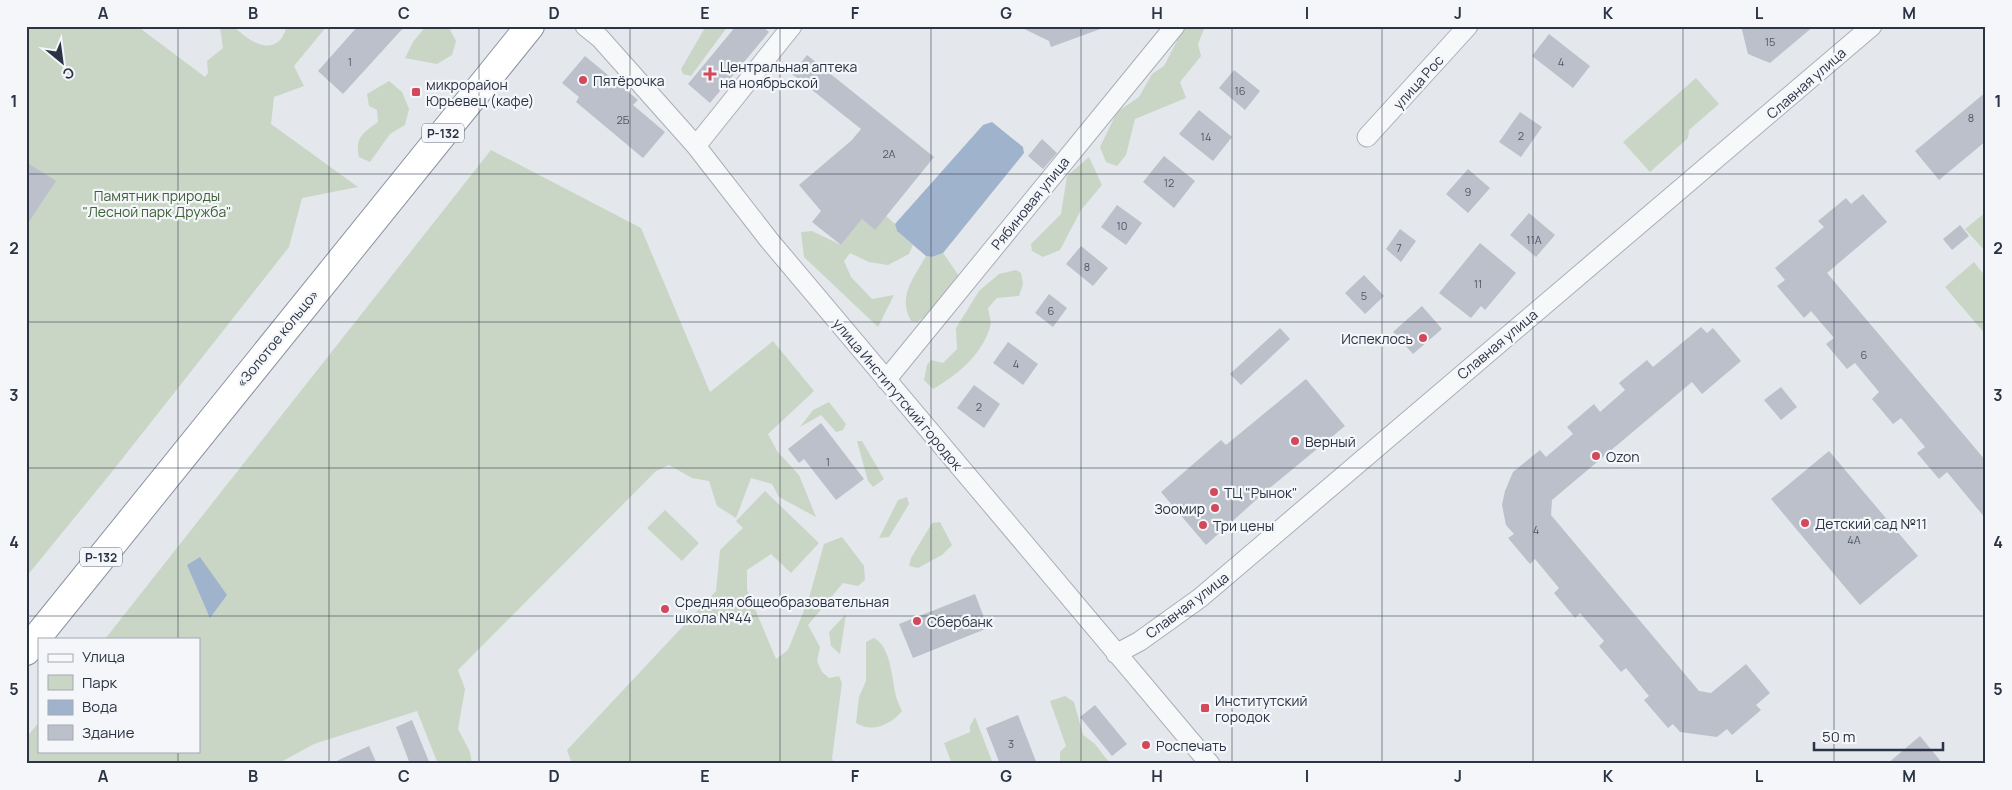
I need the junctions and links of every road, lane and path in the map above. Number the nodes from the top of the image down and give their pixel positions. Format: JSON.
{"nodes":[{"id":1,"x":530,"y":26,"type":"edge"},
{"id":2,"x":585,"y":26,"type":"edge"},
{"id":3,"x":792,"y":26,"type":"edge"},
{"id":4,"x":1175,"y":26,"type":"edge"},
{"id":5,"x":1468,"y":26,"type":"edge"},
{"id":6,"x":1872,"y":26,"type":"edge"},
{"id":7,"x":1367,"y":138,"type":"dead end"},
{"id":8,"x":696,"y":146,"type":"junction"},
{"id":9,"x":886,"y":380,"type":"junction"},
{"id":10,"x":26,"y":651,"type":"edge"},
{"id":11,"x":1116,"y":654,"type":"junction"},
{"id":12,"x":1210,"y":764,"type":"edge"}],
"edges":[{"from":1,"to":10,"type":"highway","name":"«Золотое кольцо»","number":"Р-132"},
{"from":2,"to":8,"type":"street","name":"улица Институтский городок"},
{"from":3,"to":8,"type":"street"},
{"from":4,"to":9,"type":"street","name":"Рябиновая улица"},
{"from":5,"to":7,"type":"street","name":"улица Рос"},
{"from":6,"to":11,"type":"street","name":"Славная улица"},
{"from":8,"to":9,"type":"street","name":"улица Институтский городок"},
{"from":9,"to":11,"type":"street","name":"улица Институтский городок"},
{"from":11,"to":12,"type":"street","name":"улица Институтский городок"}]}
